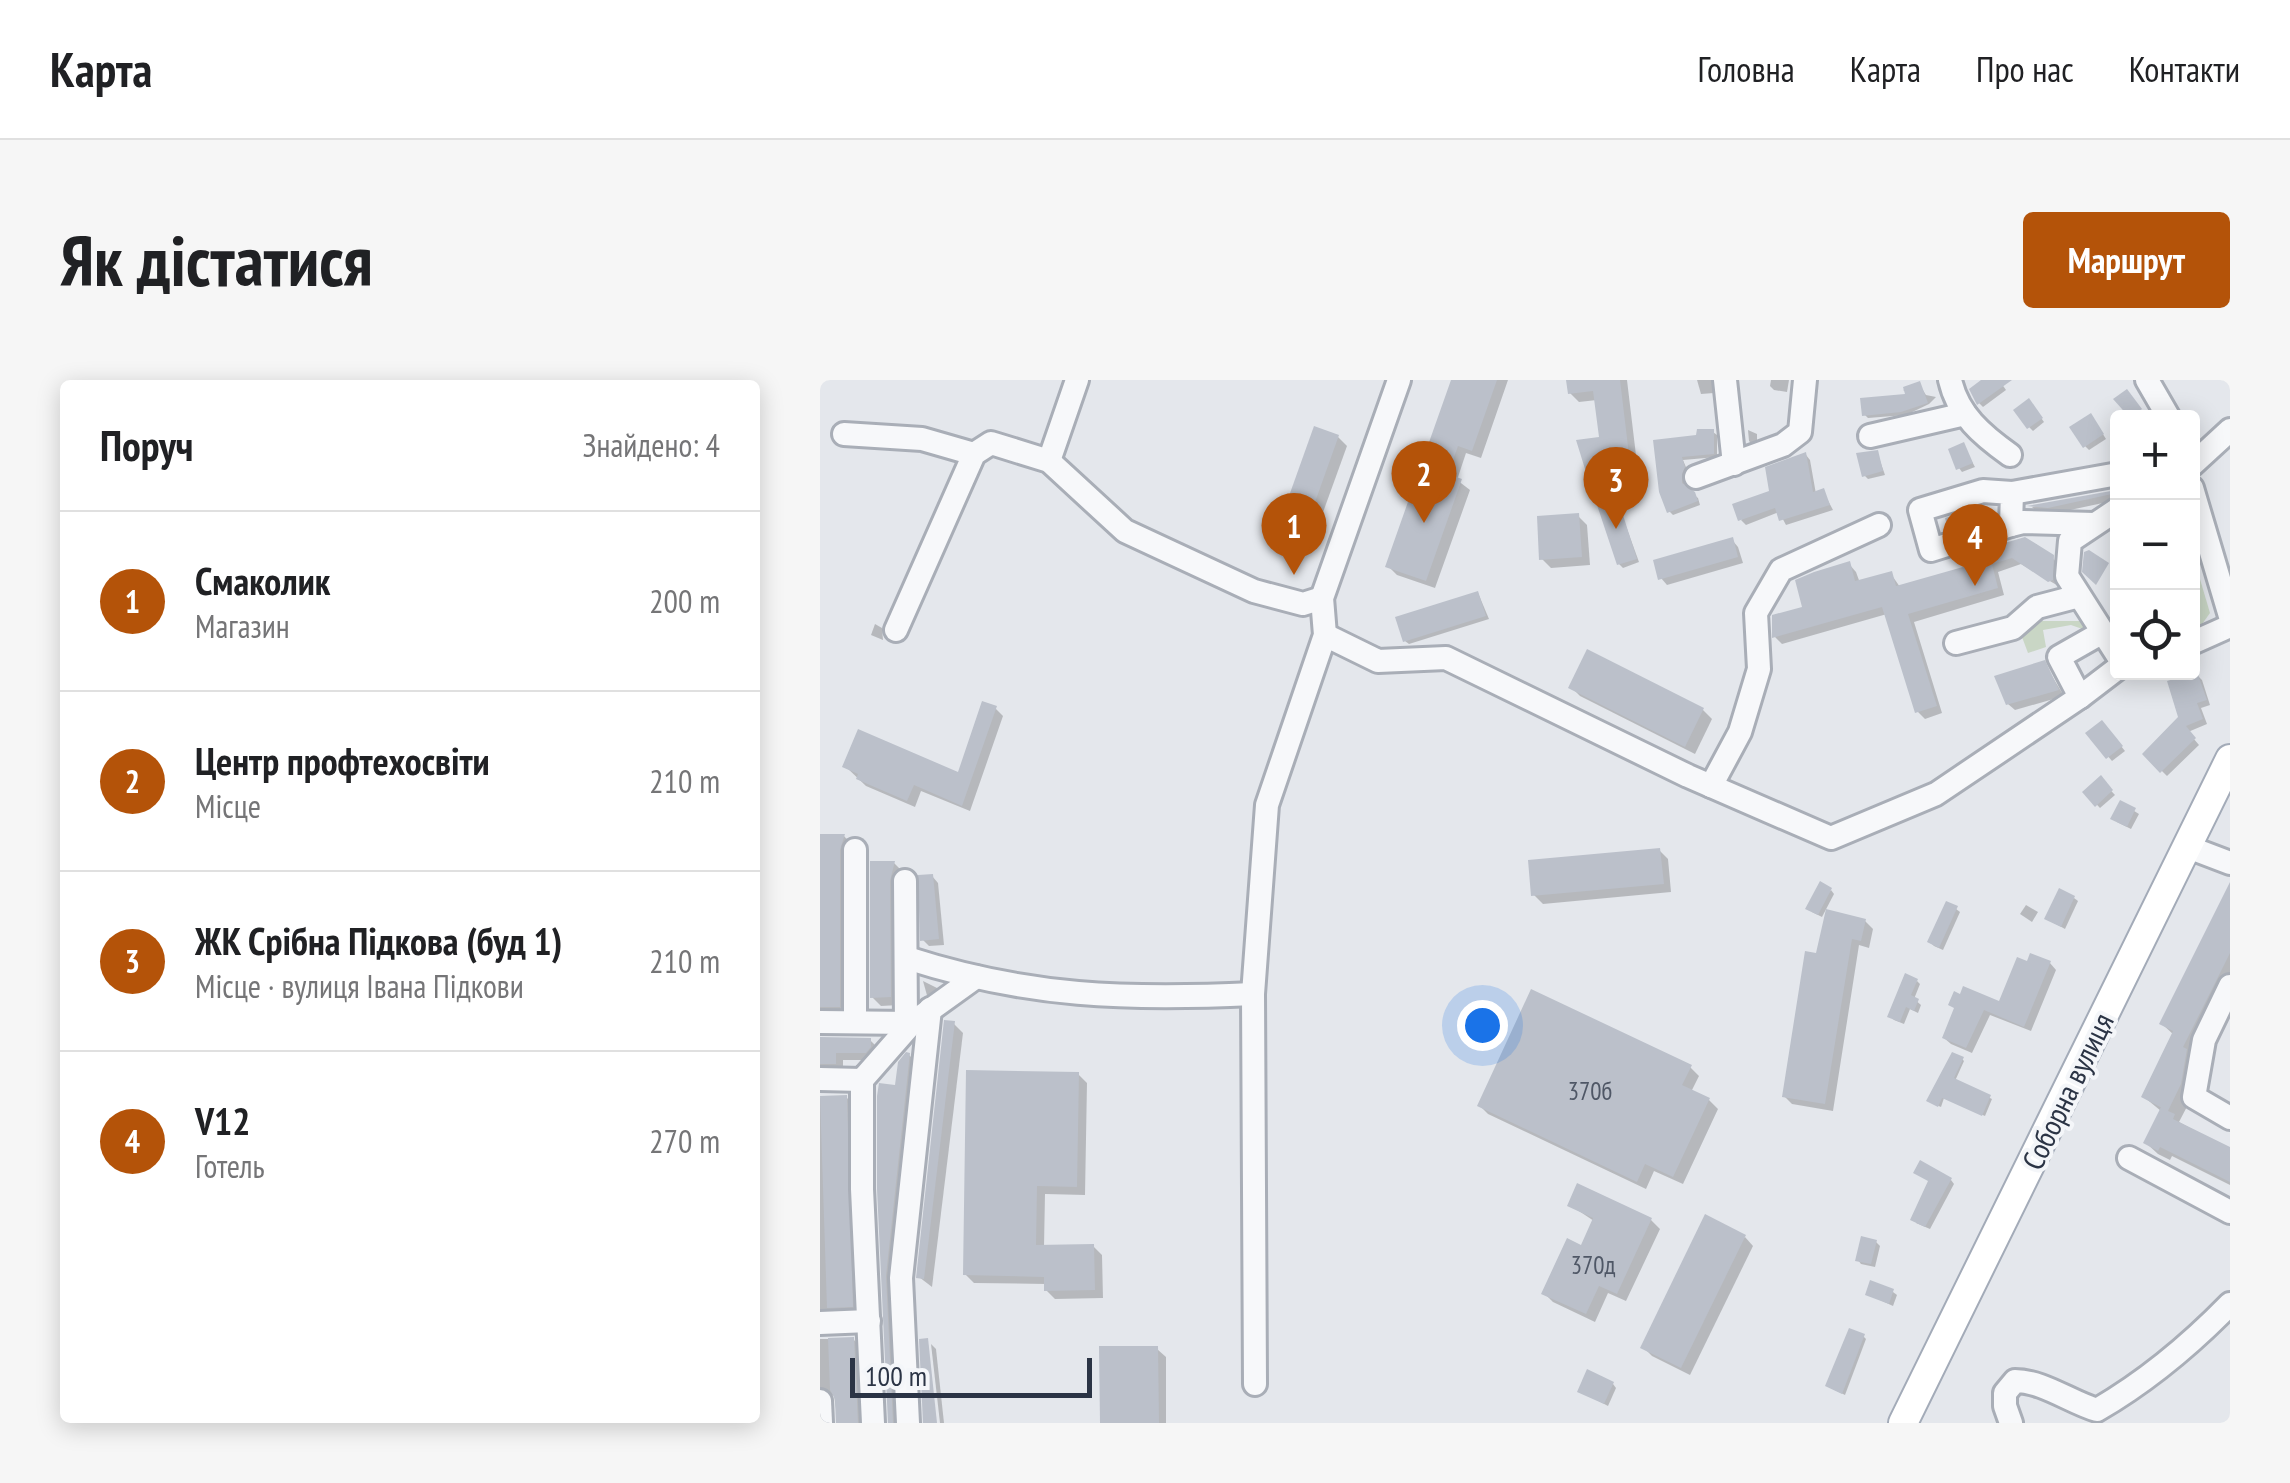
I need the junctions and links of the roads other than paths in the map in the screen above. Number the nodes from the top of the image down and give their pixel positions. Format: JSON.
{"nodes":[{"id":1,"x":1078,"y":380,"type":"edge"},
{"id":2,"x":1399,"y":380,"type":"edge"},
{"id":3,"x":1725,"y":380,"type":"edge"},
{"id":4,"x":1805,"y":380,"type":"edge"},
{"id":5,"x":1950,"y":380,"type":"edge"},
{"id":6,"x":2147,"y":380,"type":"edge"},
{"id":7,"x":2164,"y":410,"type":"edge"},
{"id":8,"x":1964,"y":414,"type":"junction"},
{"id":9,"x":2230,"y":430,"type":"edge"},
{"id":10,"x":844,"y":434,"type":"dead end"},
{"id":11,"x":1870,"y":436,"type":"dead end"},
{"id":12,"x":974,"y":454,"type":"junction"},
{"id":13,"x":2010,"y":455,"type":"dead end"},
{"id":14,"x":2200,"y":458,"type":"edge"},
{"id":15,"x":1049,"y":461,"type":"junction"},
{"id":16,"x":1734,"y":464,"type":"junction"},
{"id":17,"x":1696,"y":476,"type":"dead end"},
{"id":18,"x":2110,"y":476,"type":"edge"},
{"id":19,"x":2012,"y":494,"type":"junction"},
{"id":20,"x":2196,"y":500,"type":"edge"},
{"id":21,"x":2110,"y":514,"type":"edge"},
{"id":22,"x":2094,"y":524,"type":"junction"},
{"id":23,"x":1880,"y":525,"type":"dead end"},
{"id":24,"x":2010,"y":525,"type":"junction"},
{"id":25,"x":2079,"y":596,"type":"junction"},
{"id":26,"x":1322,"y":598,"type":"junction"},
{"id":27,"x":2230,"y":616,"type":"edge"},
{"id":28,"x":2230,"y":626,"type":"edge"},
{"id":29,"x":896,"y":630,"type":"dead end"},
{"id":30,"x":2103,"y":632,"type":"junction"},
{"id":31,"x":1325,"y":635,"type":"junction"},
{"id":32,"x":2200,"y":639,"type":"edge"},
{"id":33,"x":1956,"y":643,"type":"dead end"},
{"id":34,"x":2110,"y":643,"type":"edge"},
{"id":35,"x":2110,"y":674,"type":"edge"},
{"id":36,"x":2080,"y":698,"type":"junction"},
{"id":37,"x":2230,"y":758,"type":"edge"},
{"id":38,"x":1710,"y":786,"type":"junction"},
{"id":39,"x":2188,"y":847,"type":"junction"},
{"id":40,"x":855,"y":850,"type":"dead end"},
{"id":41,"x":2230,"y":863,"type":"edge"},
{"id":42,"x":905,"y":881,"type":"dead end"},
{"id":43,"x":907,"y":958,"type":"junction"},
{"id":44,"x":976,"y":977,"type":"junction"},
{"id":45,"x":2230,"y":986,"type":"edge"},
{"id":46,"x":1253,"y":994,"type":"junction"},
{"id":47,"x":916,"y":1018,"type":"junction"},
{"id":48,"x":820,"y":1022,"type":"edge"},
{"id":49,"x":855,"y":1022,"type":"junction"},
{"id":50,"x":820,"y":1079,"type":"edge"},
{"id":51,"x":862,"y":1080,"type":"junction"},
{"id":52,"x":2230,"y":1118,"type":"edge"},
{"id":53,"x":2130,"y":1158,"type":"dead end"},
{"id":54,"x":2230,"y":1212,"type":"edge"},
{"id":55,"x":2230,"y":1304,"type":"edge"},
{"id":56,"x":869,"y":1321,"type":"junction"},
{"id":57,"x":820,"y":1323,"type":"edge"},
{"id":58,"x":1254,"y":1384,"type":"dead end"},
{"id":59,"x":820,"y":1401,"type":"edge"},
{"id":60,"x":821,"y":1423,"type":"edge"},
{"id":61,"x":873,"y":1423,"type":"edge"},
{"id":62,"x":908,"y":1423,"type":"edge"},
{"id":63,"x":1903,"y":1423,"type":"edge"},
{"id":64,"x":2010,"y":1423,"type":"edge"}],
"edges":[{"from":1,"to":15,"type":"street"},
{"from":2,"to":26,"type":"street"},
{"from":3,"to":16,"type":"street"},
{"from":4,"to":16,"type":"street"},
{"from":5,"to":8,"type":"street"},
{"from":6,"to":7,"type":"street"},
{"from":8,"to":11,"type":"street"},
{"from":8,"to":13,"type":"street"},
{"from":9,"to":14,"type":"street"},
{"from":10,"to":12,"type":"street"},
{"from":12,"to":15,"type":"street"},
{"from":12,"to":29,"type":"street"},
{"from":15,"to":26,"type":"street"},
{"from":16,"to":17,"type":"street"},
{"from":18,"to":19,"type":"street"},
{"from":19,"to":24,"type":"street"},
{"from":19,"to":24,"type":"street"},
{"from":20,"to":27,"type":"street"},
{"from":21,"to":22,"type":"street"},
{"from":22,"to":24,"type":"street"},
{"from":22,"to":25,"type":"street"},
{"from":23,"to":38,"type":"street"},
{"from":25,"to":30,"type":"street"},
{"from":25,"to":33,"type":"street"},
{"from":26,"to":31,"type":"street"},
{"from":28,"to":32,"type":"street"},
{"from":30,"to":34,"type":"street"},
{"from":30,"to":36,"type":"street"},
{"from":31,"to":38,"type":"street"},
{"from":31,"to":46,"type":"street"},
{"from":35,"to":36,"type":"street"},
{"from":36,"to":38,"type":"street"},
{"from":37,"to":39,"type":"main road","name":"Соборна вулиця"},
{"from":39,"to":41,"type":"street"},
{"from":39,"to":63,"type":"main road","name":"Соборна вулиця"},
{"from":40,"to":49,"type":"street"},
{"from":42,"to":43,"type":"street"},
{"from":43,"to":44,"type":"street"},
{"from":43,"to":47,"type":"street"},
{"from":44,"to":46,"type":"street"},
{"from":44,"to":47,"type":"street"},
{"from":45,"to":52,"type":"street"},
{"from":46,"to":58,"type":"street"},
{"from":47,"to":49,"type":"street"},
{"from":47,"to":51,"type":"street"},
{"from":47,"to":62,"type":"street"},
{"from":48,"to":49,"type":"street"},
{"from":50,"to":51,"type":"street"},
{"from":51,"to":56,"type":"street"},
{"from":53,"to":54,"type":"street"},
{"from":55,"to":64,"type":"street"},
{"from":56,"to":57,"type":"street"},
{"from":56,"to":61,"type":"street"},
{"from":59,"to":60,"type":"street"}]}
